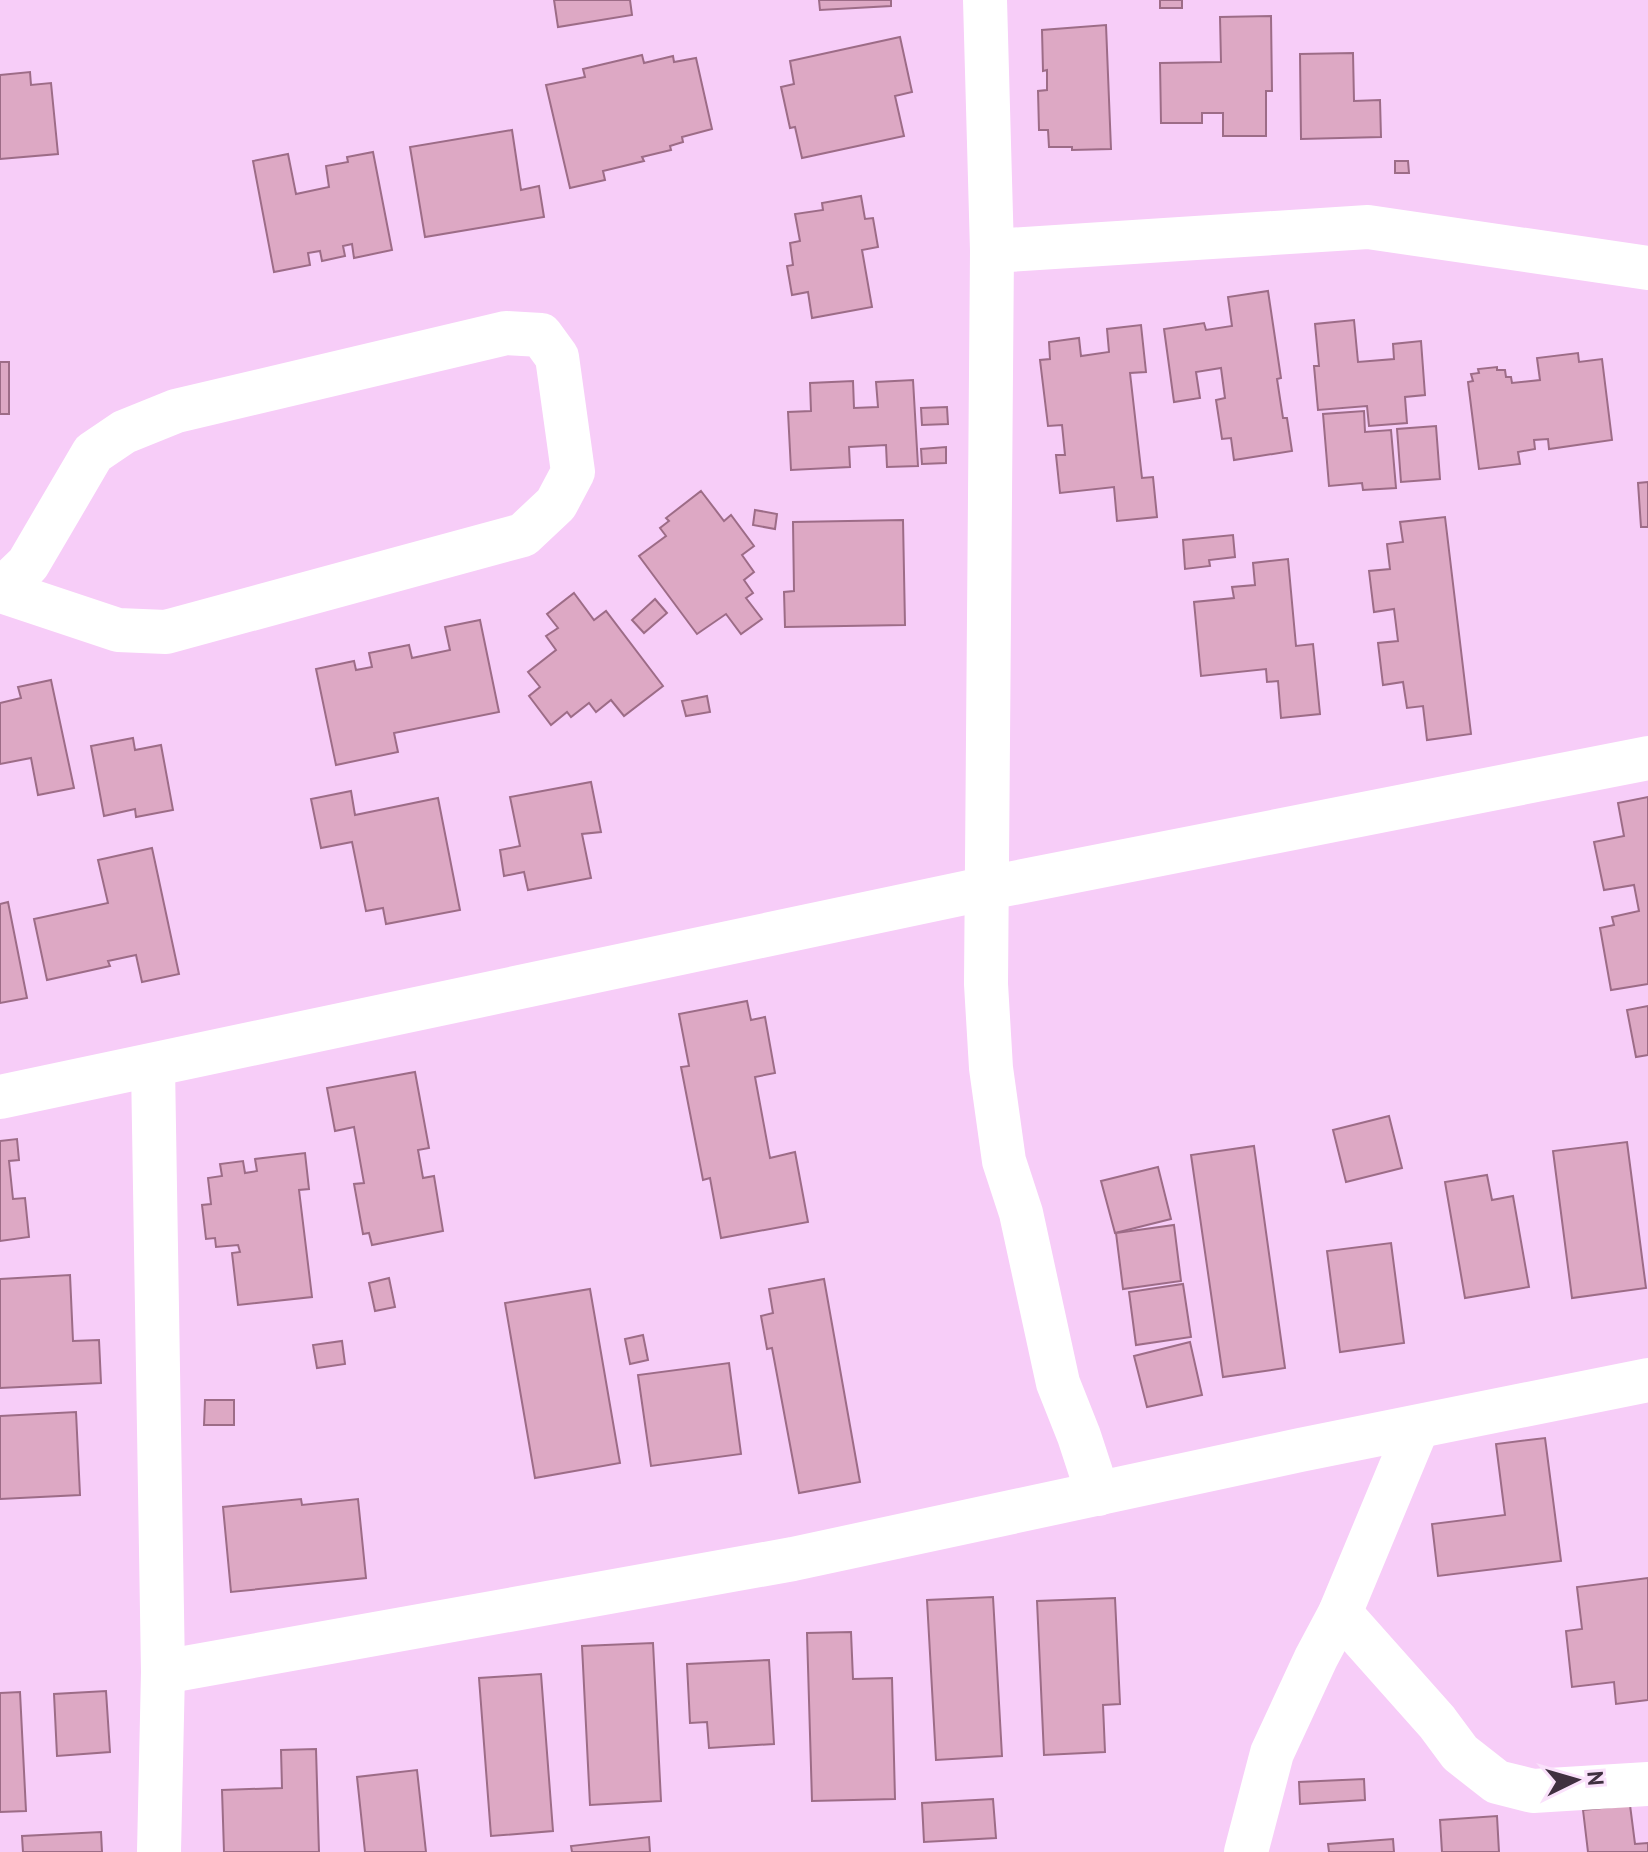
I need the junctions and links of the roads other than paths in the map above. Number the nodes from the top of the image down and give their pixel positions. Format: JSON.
{"nodes":[{"id":1,"x":985,"y":0,"type":"edge"},
{"id":2,"x":992,"y":251,"type":"junction"},
{"id":3,"x":1648,"y":268,"type":"edge"},
{"id":4,"x":0,"y":591,"type":"edge"},
{"id":5,"x":1648,"y":758,"type":"edge"},
{"id":6,"x":988,"y":888,"type":"junction"},
{"id":7,"x":153,"y":1066,"type":"junction"},
{"id":8,"x":0,"y":1097,"type":"edge"},
{"id":9,"x":1648,"y":1380,"type":"edge"},
{"id":10,"x":1417,"y":1428,"type":"junction"},
{"id":11,"x":1098,"y":1494,"type":"junction"},
{"id":12,"x":1340,"y":1613,"type":"junction"},
{"id":13,"x":163,"y":1672,"type":"junction"},
{"id":14,"x":1648,"y":1784,"type":"edge"},
{"id":15,"x":159,"y":1852,"type":"edge"},
{"id":16,"x":1246,"y":1852,"type":"edge"}],
"edges":[{"from":1,"to":2,"type":"street"},
{"from":2,"to":3,"type":"street"},
{"from":2,"to":6,"type":"street"},
{"from":4,"to":4,"type":"street"},
{"from":5,"to":6,"type":"street"},
{"from":6,"to":7,"type":"street"},
{"from":6,"to":11,"type":"street"},
{"from":7,"to":8,"type":"street"},
{"from":7,"to":13,"type":"street"},
{"from":9,"to":10,"type":"street"},
{"from":10,"to":11,"type":"street"},
{"from":10,"to":12,"type":"street"},
{"from":11,"to":13,"type":"street"},
{"from":12,"to":14,"type":"street"},
{"from":12,"to":16,"type":"street"},
{"from":13,"to":15,"type":"street"}]}
